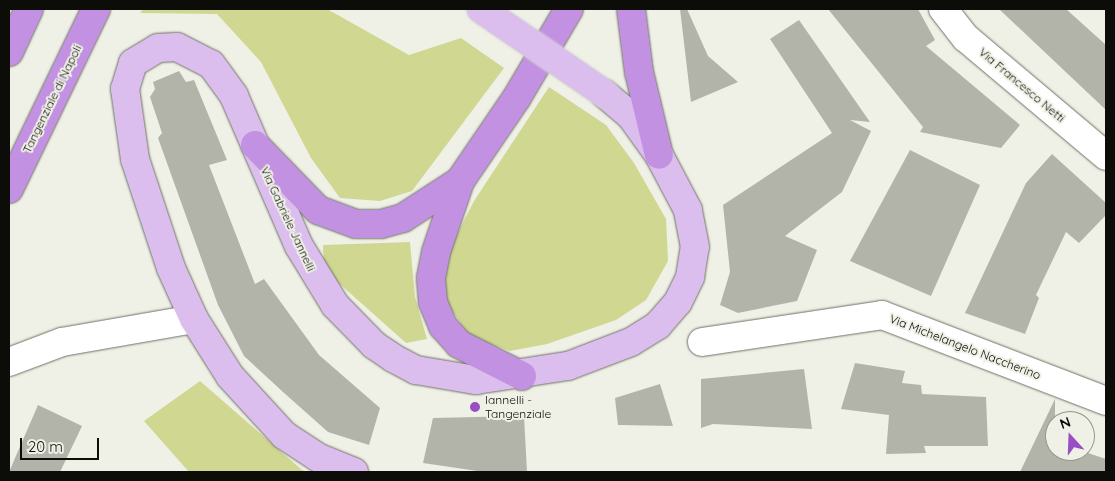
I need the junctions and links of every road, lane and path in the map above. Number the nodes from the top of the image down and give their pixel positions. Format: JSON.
{"nodes":[{"id":1,"x":30,"y":9,"type":"edge"},
{"id":2,"x":96,"y":9,"type":"edge"},
{"id":3,"x":481,"y":9,"type":"edge"},
{"id":4,"x":569,"y":9,"type":"edge"},
{"id":5,"x":631,"y":9,"type":"edge"},
{"id":6,"x":943,"y":9,"type":"edge"},
{"id":7,"x":9,"y":52,"type":"edge"},
{"id":8,"x":255,"y":145,"type":"junction"},
{"id":9,"x":659,"y":156,"type":"junction"},
{"id":10,"x":1106,"y":156,"type":"edge"},
{"id":11,"x":460,"y":181,"type":"junction"},
{"id":12,"x":9,"y":189,"type":"edge"},
{"id":13,"x":194,"y":319,"type":"junction"},
{"id":14,"x":702,"y":342,"type":"dead end"},
{"id":15,"x":9,"y":362,"type":"edge"},
{"id":16,"x":522,"y":376,"type":"junction"},
{"id":17,"x":1106,"y":401,"type":"edge"},
{"id":18,"x":354,"y":472,"type":"edge"}],
"edges":[{"from":1,"to":7,"type":"highway"},
{"from":2,"to":12,"type":"highway","name":"Tangenziale di Napoli"},
{"from":3,"to":9,"type":"main road","name":"Via Gabriele Jannelli","bridge":true},
{"from":4,"to":11,"type":"highway"},
{"from":5,"to":9,"type":"highway"},
{"from":6,"to":10,"type":"street","name":"Via Francesco Netti"},
{"from":8,"to":11,"type":"highway"},
{"from":8,"to":13,"type":"main road","name":"Via Gabriele Jannelli"},
{"from":8,"to":16,"type":"main road","name":"Via Gabriele Jannelli"},
{"from":9,"to":16,"type":"main road","name":"Via Gabriele Jannelli"},
{"from":11,"to":16,"type":"highway"},
{"from":13,"to":15,"type":"street"},
{"from":13,"to":18,"type":"main road","name":"Via Gabriele Jannelli"},
{"from":14,"to":17,"type":"street","name":"Via Michelangelo Naccherino"}]}
